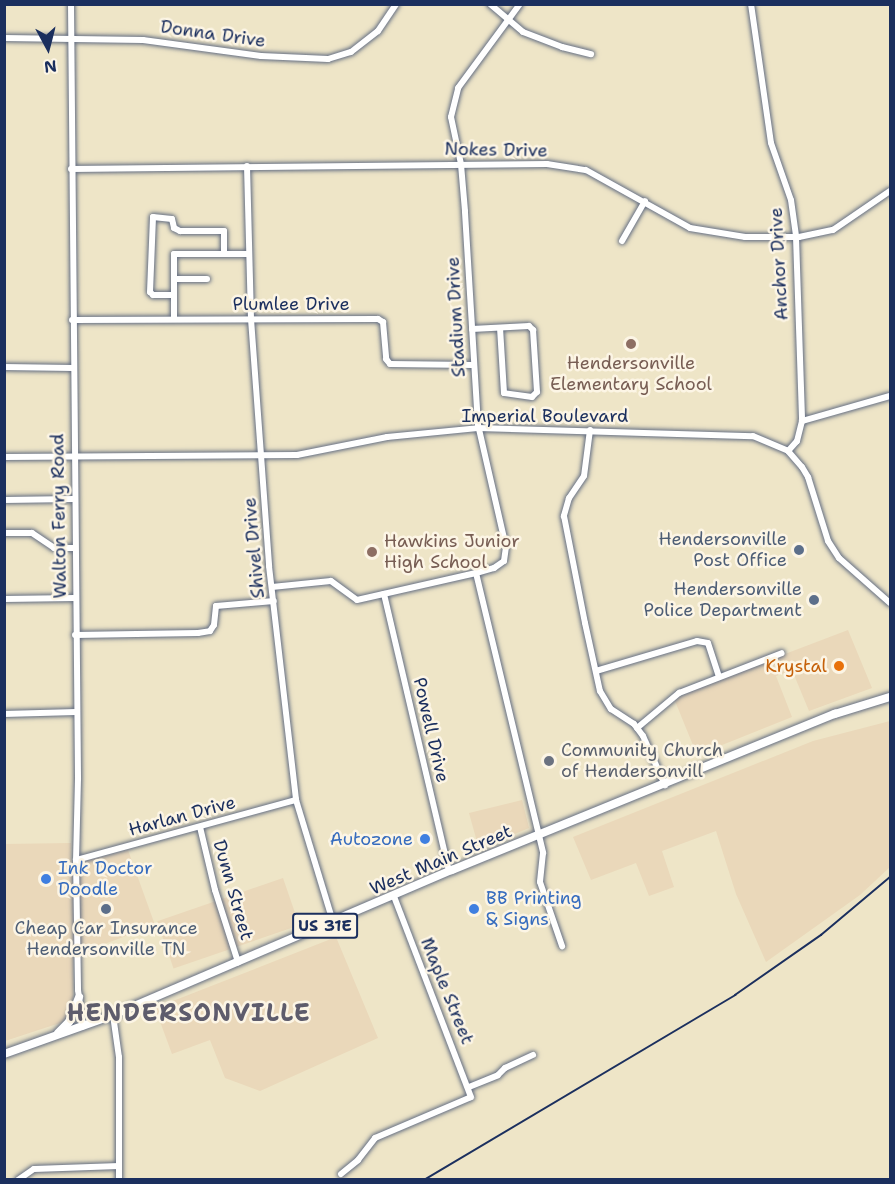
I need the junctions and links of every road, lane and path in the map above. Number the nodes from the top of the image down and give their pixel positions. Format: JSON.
{"nodes":[{"id":1,"x":71,"y":4,"type":"edge"},
{"id":2,"x":396,"y":4,"type":"edge"},
{"id":3,"x":490,"y":4,"type":"edge"},
{"id":4,"x":520,"y":4,"type":"edge"},
{"id":5,"x":751,"y":4,"type":"edge"},
{"id":6,"x":509,"y":21,"type":"junction"},
{"id":7,"x":4,"y":38,"type":"edge"},
{"id":8,"x":71,"y":38,"type":"junction"},
{"id":9,"x":591,"y":54,"type":"dead end"},
{"id":10,"x":461,"y":164,"type":"junction"},
{"id":11,"x":247,"y":166,"type":"junction"},
{"id":12,"x":71,"y":170,"type":"junction"},
{"id":13,"x":891,"y":191,"type":"edge"},
{"id":14,"x":645,"y":201,"type":"junction"},
{"id":15,"x":796,"y":237,"type":"junction"},
{"id":16,"x":622,"y":242,"type":"dead end"},
{"id":17,"x":224,"y":253,"type":"junction"},
{"id":18,"x":249,"y":254,"type":"junction"},
{"id":19,"x":174,"y":279,"type":"junction"},
{"id":20,"x":207,"y":279,"type":"dead end"},
{"id":21,"x":174,"y":295,"type":"junction"},
{"id":22,"x":251,"y":319,"type":"junction"},
{"id":23,"x":72,"y":320,"type":"junction"},
{"id":24,"x":174,"y":320,"type":"junction"},
{"id":25,"x":500,"y":327,"type":"junction"},
{"id":26,"x":472,"y":328,"type":"junction"},
{"id":27,"x":473,"y":365,"type":"junction"},
{"id":28,"x":4,"y":367,"type":"edge"},
{"id":29,"x":73,"y":368,"type":"junction"},
{"id":30,"x":891,"y":396,"type":"edge"},
{"id":31,"x":802,"y":421,"type":"junction"},
{"id":32,"x":478,"y":428,"type":"junction"},
{"id":33,"x":590,"y":430,"type":"junction"},
{"id":34,"x":788,"y":451,"type":"junction"},
{"id":35,"x":4,"y":457,"type":"edge"},
{"id":36,"x":262,"y":457,"type":"junction"},
{"id":37,"x":74,"y":459,"type":"junction"},
{"id":38,"x":74,"y":498,"type":"junction"},
{"id":39,"x":4,"y":500,"type":"edge"},
{"id":40,"x":4,"y":533,"type":"edge"},
{"id":41,"x":74,"y":548,"type":"junction"},
{"id":42,"x":476,"y":573,"type":"junction"},
{"id":43,"x":272,"y":587,"type":"junction"},
{"id":44,"x":384,"y":594,"type":"junction"},
{"id":45,"x":75,"y":598,"type":"junction"},
{"id":46,"x":4,"y":599,"type":"edge"},
{"id":47,"x":274,"y":600,"type":"junction"},
{"id":48,"x":891,"y":603,"type":"edge"},
{"id":49,"x":75,"y":635,"type":"junction"},
{"id":50,"x":782,"y":653,"type":"dead end"},
{"id":51,"x":596,"y":671,"type":"junction"},
{"id":52,"x":719,"y":676,"type":"junction"},
{"id":53,"x":891,"y":697,"type":"edge"},
{"id":54,"x":76,"y":712,"type":"junction"},
{"id":55,"x":4,"y":714,"type":"edge"},
{"id":56,"x":637,"y":728,"type":"junction"},
{"id":57,"x":665,"y":785,"type":"junction"},
{"id":58,"x":296,"y":800,"type":"junction"},
{"id":59,"x":200,"y":826,"type":"junction"},
{"id":60,"x":537,"y":836,"type":"junction"},
{"id":61,"x":76,"y":860,"type":"junction"},
{"id":62,"x":449,"y":872,"type":"junction"},
{"id":63,"x":394,"y":897,"type":"junction"},
{"id":64,"x":333,"y":922,"type":"junction"},
{"id":65,"x":562,"y":946,"type":"dead end"},
{"id":66,"x":238,"y":962,"type":"junction"},
{"id":67,"x":79,"y":997,"type":"junction"},
{"id":68,"x":113,"y":1015,"type":"junction"},
{"id":69,"x":83,"y":1027,"type":"junction"},
{"id":70,"x":53,"y":1037,"type":"junction"},
{"id":71,"x":4,"y":1054,"type":"edge"},
{"id":72,"x":533,"y":1054,"type":"dead end"},
{"id":73,"x":469,"y":1087,"type":"junction"},
{"id":74,"x":119,"y":1166,"type":"junction"},
{"id":75,"x":341,"y":1174,"type":"dead end"},
{"id":76,"x":18,"y":1179,"type":"edge"},
{"id":77,"x":119,"y":1179,"type":"edge"}],
"edges":[{"from":1,"to":8,"type":"street","name":"Walton Ferry Road"},
{"from":2,"to":8,"type":"street","name":"Donna Drive"},
{"from":3,"to":6,"type":"street"},
{"from":4,"to":6,"type":"street","name":"Stadium Drive"},
{"from":5,"to":15,"type":"street","name":"Anchor Drive"},
{"from":6,"to":9,"type":"street"},
{"from":6,"to":10,"type":"street","name":"Stadium Drive"},
{"from":7,"to":8,"type":"street","name":"Donna Drive"},
{"from":8,"to":12,"type":"street","name":"Walton Ferry Road"},
{"from":10,"to":11,"type":"street","name":"Nokes Drive"},
{"from":10,"to":14,"type":"street","name":"Nokes Drive"},
{"from":10,"to":26,"type":"street","name":"Stadium Drive"},
{"from":11,"to":12,"type":"street","name":"Nokes Drive"},
{"from":11,"to":18,"type":"street","name":"Shivel Drive"},
{"from":12,"to":23,"type":"street","name":"Walton Ferry Road"},
{"from":13,"to":15,"type":"street","name":"Nokes Drive"},
{"from":14,"to":15,"type":"street","name":"Nokes Drive"},
{"from":14,"to":16,"type":"street"},
{"from":15,"to":31,"type":"street","name":"Anchor Drive"},
{"from":17,"to":18,"type":"street"},
{"from":17,"to":19,"type":"street"},
{"from":17,"to":21,"type":"street"},
{"from":18,"to":22,"type":"street","name":"Shivel Drive"},
{"from":19,"to":20,"type":"street"},
{"from":19,"to":21,"type":"street"},
{"from":21,"to":24,"type":"street"},
{"from":22,"to":24,"type":"street","name":"Plumlee Drive"},
{"from":22,"to":27,"type":"street","name":"Plumlee Drive"},
{"from":22,"to":36,"type":"street","name":"Shivel Drive"},
{"from":23,"to":24,"type":"street","name":"Plumlee Drive"},
{"from":23,"to":29,"type":"street","name":"Walton Ferry Road"},
{"from":25,"to":25,"type":"street"},
{"from":25,"to":26,"type":"street"},
{"from":26,"to":27,"type":"street","name":"Stadium Drive"},
{"from":27,"to":32,"type":"street","name":"Stadium Drive"},
{"from":28,"to":29,"type":"street"},
{"from":29,"to":37,"type":"street","name":"Walton Ferry Road"},
{"from":30,"to":31,"type":"street"},
{"from":31,"to":34,"type":"street","name":"Anchor Drive"},
{"from":32,"to":33,"type":"street","name":"Imperial Boulevard"},
{"from":32,"to":36,"type":"street","name":"Imperial Boulevard"},
{"from":32,"to":42,"type":"street","name":"Stadium Drive"},
{"from":33,"to":34,"type":"street","name":"Imperial Boulevard"},
{"from":33,"to":51,"type":"street"},
{"from":34,"to":48,"type":"street","name":"Imperial Boulevard"},
{"from":35,"to":37,"type":"street","name":"Imperial Boulevard"},
{"from":36,"to":37,"type":"street","name":"Imperial Boulevard"},
{"from":36,"to":43,"type":"street","name":"Shivel Drive"},
{"from":37,"to":38,"type":"street","name":"Walton Ferry Road"},
{"from":38,"to":39,"type":"street"},
{"from":38,"to":41,"type":"street","name":"Walton Ferry Road"},
{"from":40,"to":41,"type":"street"},
{"from":41,"to":45,"type":"street","name":"Walton Ferry Road"},
{"from":42,"to":44,"type":"street","name":"Stadium Drive"},
{"from":42,"to":60,"type":"street"},
{"from":43,"to":44,"type":"street","name":"Stadium Drive"},
{"from":43,"to":47,"type":"street","name":"Shivel Drive"},
{"from":44,"to":62,"type":"street","name":"Powell Drive"},
{"from":45,"to":46,"type":"street"},
{"from":45,"to":49,"type":"street","name":"Walton Ferry Road"},
{"from":47,"to":49,"type":"street"},
{"from":47,"to":58,"type":"street","name":"Shivel Drive"},
{"from":49,"to":54,"type":"street","name":"Walton Ferry Road"},
{"from":50,"to":52,"type":"street"},
{"from":51,"to":52,"type":"street"},
{"from":51,"to":56,"type":"street"},
{"from":52,"to":56,"type":"street"},
{"from":53,"to":57,"type":"main road","name":"West Main Street","number":"US 31E"},
{"from":54,"to":55,"type":"street"},
{"from":54,"to":61,"type":"street","name":"Walton Ferry Road"},
{"from":56,"to":57,"type":"street"},
{"from":57,"to":60,"type":"main road","name":"West Main Street","number":"US 31E"},
{"from":58,"to":59,"type":"street","name":"Harlan Drive"},
{"from":58,"to":64,"type":"street","name":"Shivel Drive"},
{"from":59,"to":61,"type":"street","name":"Harlan Drive"},
{"from":59,"to":66,"type":"street","name":"Dunn Street"},
{"from":60,"to":62,"type":"main road","name":"West Main Street","number":"US 31E"},
{"from":60,"to":65,"type":"street"},
{"from":61,"to":67,"type":"street","name":"Walton Ferry Road"},
{"from":62,"to":63,"type":"main road","name":"West Main Street","number":"US 31E"},
{"from":63,"to":64,"type":"main road","name":"West Main Street","number":"US 31E"},
{"from":63,"to":73,"type":"street","name":"Maple Street"},
{"from":64,"to":66,"type":"main road","name":"West Main Street","number":"US 31E"},
{"from":66,"to":68,"type":"main road","name":"West Main Street","number":"US 31E"},
{"from":67,"to":69,"type":"street","name":"Walton Ferry Road"},
{"from":67,"to":70,"type":"main road"},
{"from":68,"to":69,"type":"main road","name":"West Main Street","number":"US 31E"},
{"from":68,"to":74,"type":"street"},
{"from":69,"to":70,"type":"main road","name":"West Main Street","number":"US 31E"},
{"from":70,"to":71,"type":"main road","name":"West Main Street","number":"US 31E"},
{"from":72,"to":73,"type":"street"},
{"from":73,"to":75,"type":"street","name":"Maple Street"},
{"from":74,"to":76,"type":"street"},
{"from":74,"to":77,"type":"street"}]}
